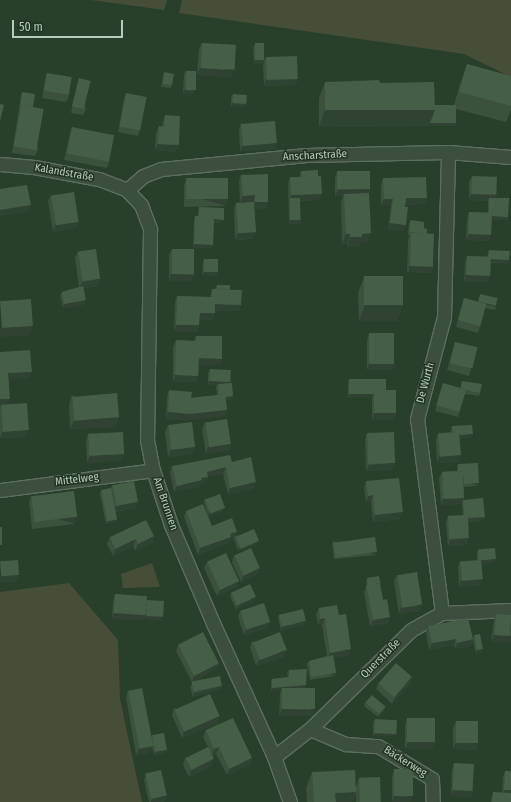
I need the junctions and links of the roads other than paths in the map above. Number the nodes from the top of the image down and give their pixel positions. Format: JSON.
{"nodes":[{"id":1,"x":448,"y":152,"type":"junction"},
{"id":2,"x":511,"y":157,"type":"edge"},
{"id":3,"x":0,"y":164,"type":"edge"},
{"id":4,"x":126,"y":190,"type":"junction"},
{"id":5,"x":153,"y":470,"type":"junction"},
{"id":6,"x":0,"y":490,"type":"edge"},
{"id":7,"x":511,"y":610,"type":"edge"},
{"id":8,"x":442,"y":613,"type":"junction"},
{"id":9,"x":310,"y":729,"type":"junction"},
{"id":10,"x":274,"y":757,"type":"junction"},
{"id":11,"x":290,"y":802,"type":"edge"},
{"id":12,"x":433,"y":802,"type":"edge"}],
"edges":[{"from":1,"to":2,"type":"street","name":"Anscharstraße"},
{"from":1,"to":4,"type":"street","name":"Anscharstraße"},
{"from":1,"to":8,"type":"street","name":"De Wurth"},
{"from":3,"to":4,"type":"street","name":"Kalandstraße"},
{"from":4,"to":5,"type":"street","name":"Am Brunnen"},
{"from":5,"to":6,"type":"street","name":"Mittelweg"},
{"from":5,"to":10,"type":"street","name":"Am Brunnen"},
{"from":7,"to":8,"type":"street","name":"Querstraße"},
{"from":8,"to":9,"type":"street","name":"Querstraße"},
{"from":9,"to":10,"type":"street","name":"Querstraße"},
{"from":9,"to":12,"type":"street","name":"Bäckerweg"},
{"from":10,"to":11,"type":"street","name":"Am Brunnen"}]}
